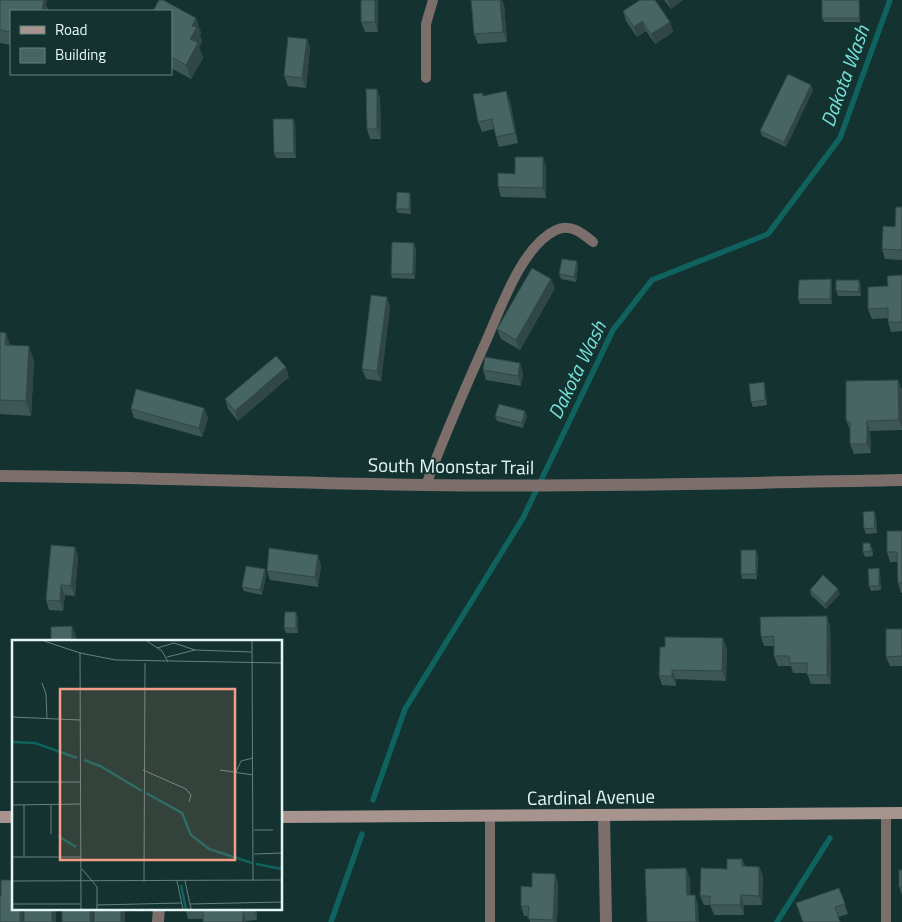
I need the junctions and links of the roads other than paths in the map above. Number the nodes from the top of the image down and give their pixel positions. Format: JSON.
{"nodes":[{"id":1,"x":433,"y":0,"type":"edge"},
{"id":2,"x":426,"y":78,"type":"dead end"},
{"id":3,"x":593,"y":242,"type":"dead end"},
{"id":4,"x":0,"y":476,"type":"edge"},
{"id":5,"x":902,"y":480,"type":"edge"},
{"id":6,"x":426,"y":485,"type":"junction"},
{"id":7,"x":902,"y":813,"type":"edge"},
{"id":8,"x":886,"y":814,"type":"junction"},
{"id":9,"x":604,"y":816,"type":"junction"},
{"id":10,"x":282,"y":817,"type":"edge"},
{"id":11,"x":490,"y":817,"type":"junction"},
{"id":12,"x":490,"y":922,"type":"edge"},
{"id":13,"x":606,"y":922,"type":"edge"},
{"id":14,"x":886,"y":922,"type":"edge"}],
"edges":[{"from":1,"to":2,"type":"lane"},
{"from":3,"to":6,"type":"lane"},
{"from":4,"to":6,"type":"street","name":"South Moonstar Trail"},
{"from":5,"to":6,"type":"street","name":"South Moonstar Trail"},
{"from":7,"to":8,"type":"main road","name":"Cardinal Avenue"},
{"from":8,"to":9,"type":"main road","name":"Cardinal Avenue"},
{"from":8,"to":14,"type":"lane"},
{"from":9,"to":11,"type":"main road","name":"Cardinal Avenue"},
{"from":9,"to":13,"type":"street"},
{"from":10,"to":11,"type":"main road","name":"Cardinal Avenue"},
{"from":11,"to":12,"type":"lane"}]}
